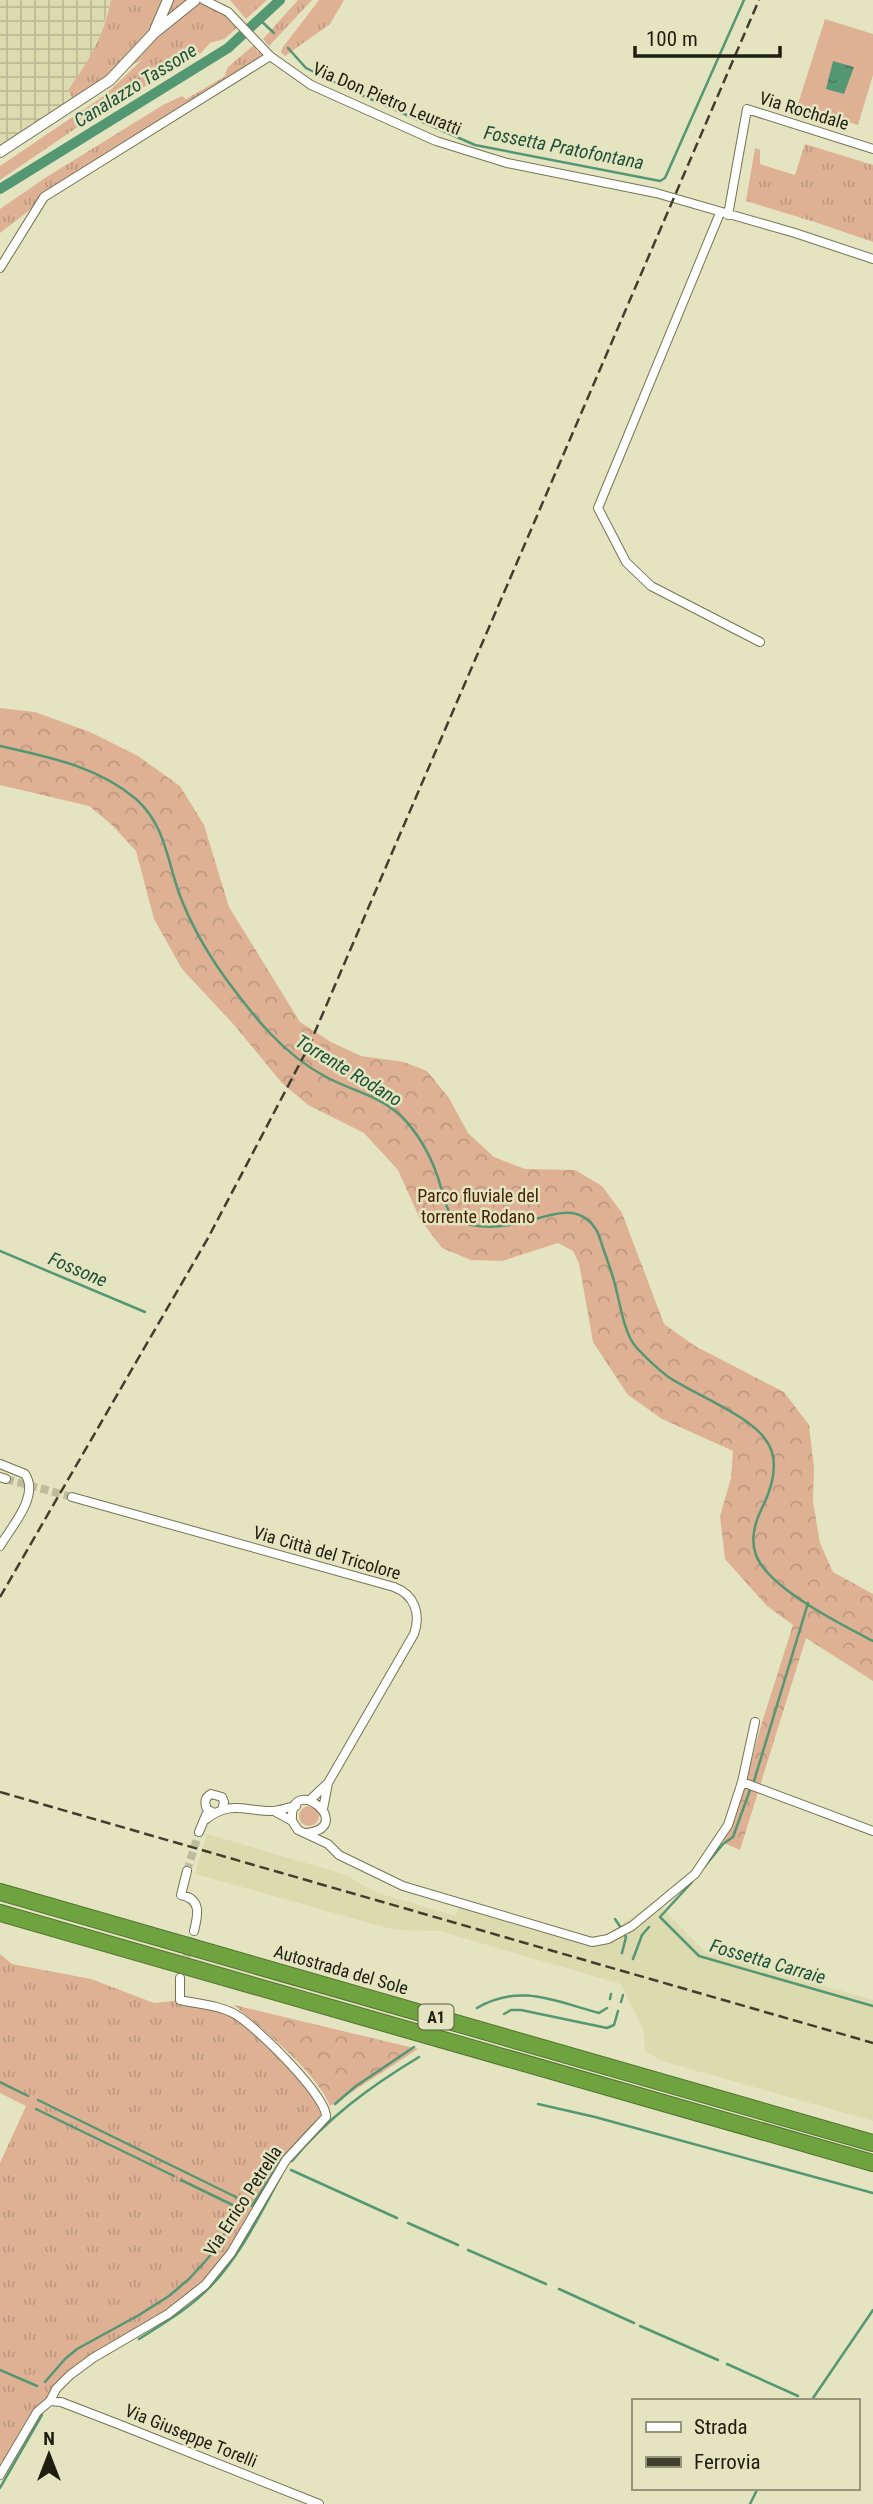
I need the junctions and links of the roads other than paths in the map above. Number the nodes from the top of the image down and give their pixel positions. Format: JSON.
{"nodes":[{"id":1,"x":168,"y":0,"type":"edge"},
{"id":2,"x":195,"y":0,"type":"edge"},
{"id":3,"x":204,"y":0,"type":"edge"},
{"id":4,"x":222,"y":0,"type":"edge"},
{"id":5,"x":228,"y":12,"type":"junction"},
{"id":6,"x":154,"y":33,"type":"junction"},
{"id":7,"x":270,"y":56,"type":"junction"},
{"id":8,"x":873,"y":149,"type":"edge"},
{"id":9,"x":0,"y":152,"type":"edge"},
{"id":10,"x":724,"y":214,"type":"junction"},
{"id":11,"x":873,"y":259,"type":"edge"},
{"id":12,"x":0,"y":268,"type":"edge"},
{"id":13,"x":760,"y":642,"type":"dead end"},
{"id":14,"x":0,"y":1464,"type":"edge"},
{"id":15,"x":72,"y":1497,"type":"tunnel mouth"},
{"id":16,"x":0,"y":1546,"type":"edge"},
{"id":17,"x":755,"y":1722,"type":"dead end"},
{"id":18,"x":742,"y":1782,"type":"junction"},
{"id":19,"x":328,"y":1783,"type":"junction"},
{"id":20,"x":223,"y":1799,"type":"junction"},
{"id":21,"x":310,"y":1800,"type":"junction"},
{"id":22,"x":237,"y":1806,"type":"junction"},
{"id":23,"x":296,"y":1806,"type":"junction"},
{"id":24,"x":323,"y":1808,"type":"junction"},
{"id":25,"x":214,"y":1810,"type":"junction"},
{"id":26,"x":274,"y":1811,"type":"junction"},
{"id":27,"x":292,"y":1821,"type":"junction"},
{"id":28,"x":324,"y":1823,"type":"junction"},
{"id":29,"x":873,"y":1831,"type":"edge"},
{"id":30,"x":199,"y":1832,"type":"tunnel mouth"},
{"id":31,"x":307,"y":1833,"type":"junction"},
{"id":32,"x":328,"y":1844,"type":"junction"},
{"id":33,"x":187,"y":1871,"type":"tunnel mouth"},
{"id":34,"x":0,"y":1892,"type":"edge"},
{"id":35,"x":0,"y":1913,"type":"edge"},
{"id":36,"x":194,"y":1931,"type":"tunnel mouth"},
{"id":37,"x":180,"y":1979,"type":"dead end"},
{"id":38,"x":873,"y":2143,"type":"edge"},
{"id":39,"x":873,"y":2163,"type":"edge"},
{"id":40,"x":50,"y":2401,"type":"junction"},
{"id":41,"x":0,"y":2475,"type":"edge"},
{"id":42,"x":319,"y":2504,"type":"edge"}],
"edges":[{"from":1,"to":6,"type":"street"},
{"from":2,"to":6,"type":"street"},
{"from":3,"to":5,"type":"street","name":"Via Don Pietro Leuratti"},
{"from":4,"to":5,"type":"street","name":"Via Don Pietro Leuratti"},
{"from":5,"to":7,"type":"street","name":"Via Don Pietro Leuratti"},
{"from":6,"to":9,"type":"street"},
{"from":7,"to":10,"type":"street","name":"Via Don Pietro Leuratti"},
{"from":7,"to":12,"type":"street"},
{"from":8,"to":10,"type":"street","name":"Via Rochdale"},
{"from":10,"to":11,"type":"street","name":"Via Don Pietro Leuratti"},
{"from":10,"to":13,"type":"street"},
{"from":14,"to":16,"type":"street"},
{"from":15,"to":19,"type":"street","name":"Via Città del Tricolore"},
{"from":17,"to":18,"type":"street"},
{"from":18,"to":29,"type":"street"},
{"from":18,"to":32,"type":"street"},
{"from":19,"to":21,"type":"street"},
{"from":19,"to":24,"type":"street"},
{"from":20,"to":22,"type":"street"},
{"from":20,"to":25,"type":"street"},
{"from":20,"to":25,"type":"street"},
{"from":21,"to":23,"type":"street"},
{"from":21,"to":24,"type":"street"},
{"from":22,"to":25,"type":"street"},
{"from":22,"to":26,"type":"street"},
{"from":23,"to":26,"type":"street"},
{"from":23,"to":27,"type":"street"},
{"from":24,"to":28,"type":"street"},
{"from":25,"to":30,"type":"street"},
{"from":26,"to":27,"type":"street"},
{"from":27,"to":31,"type":"street"},
{"from":28,"to":31,"type":"street"},
{"from":28,"to":32,"type":"street"},
{"from":31,"to":32,"type":"street"},
{"from":33,"to":36,"type":"street"},
{"from":34,"to":38,"type":"highway","name":"Autostrada del Sole","number":"A1"},
{"from":35,"to":39,"type":"highway","number":"A1"},
{"from":37,"to":40,"type":"street","name":"Via Errico Petrella"},
{"from":40,"to":41,"type":"street","name":"Via Errico Petrella"},
{"from":40,"to":42,"type":"street","name":"Via Giuseppe Torelli"}]}
